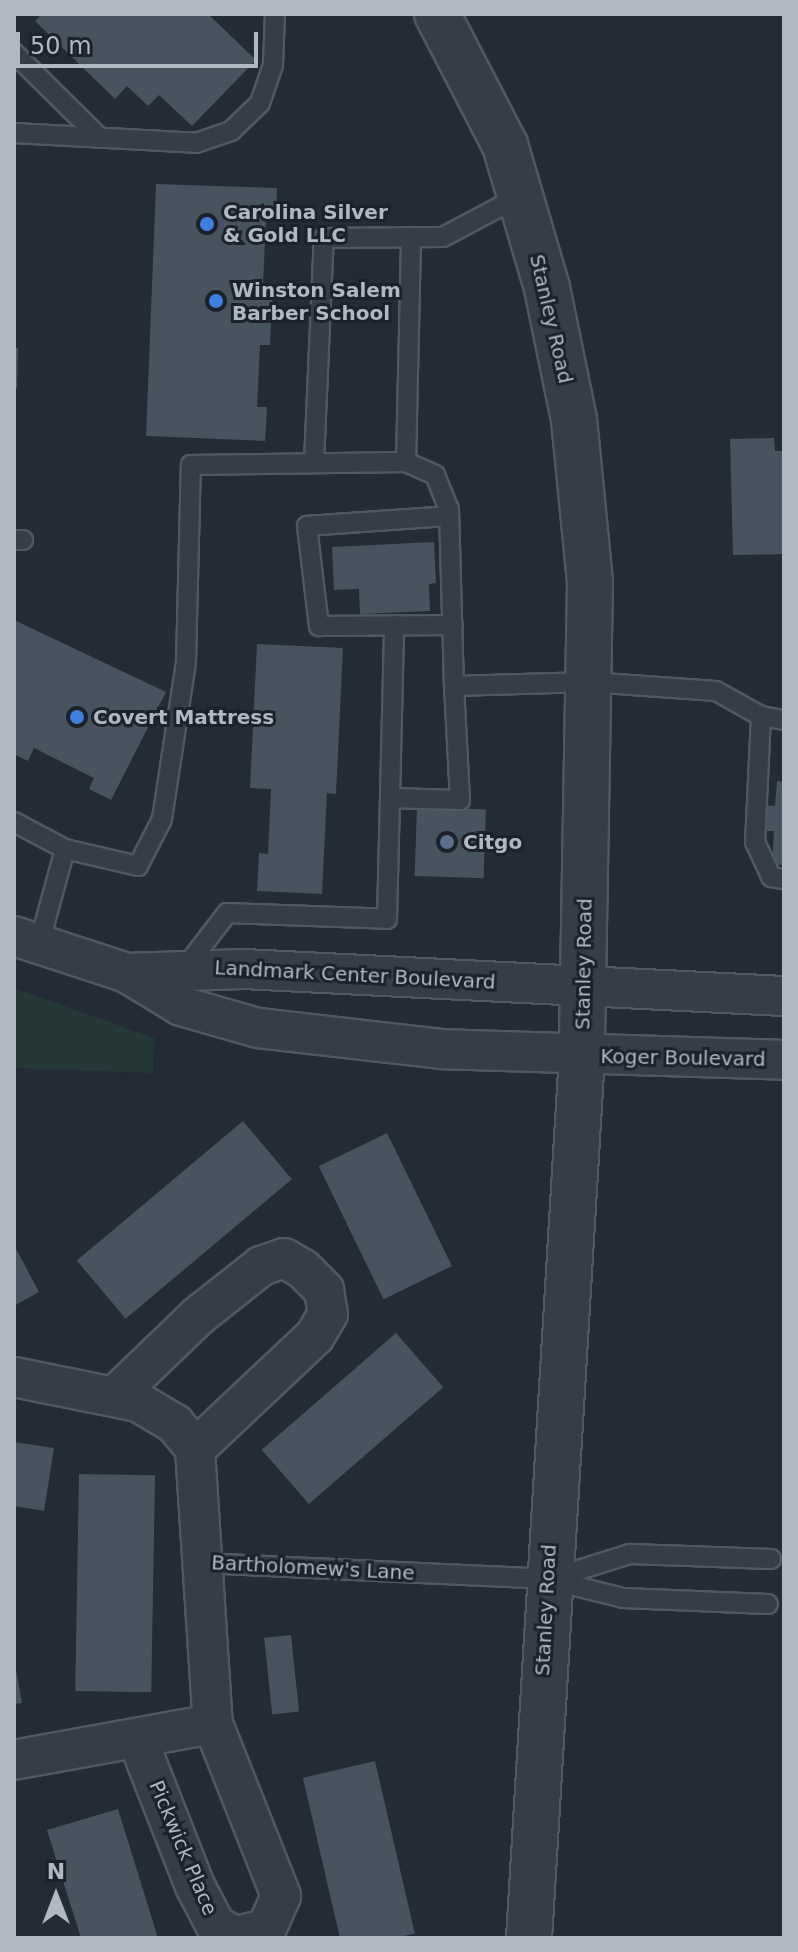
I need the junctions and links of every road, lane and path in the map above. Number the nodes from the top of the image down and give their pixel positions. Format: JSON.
{"nodes":[{"id":1,"x":275,"y":14,"type":"edge"},
{"id":2,"x":437,"y":14,"type":"edge"},
{"id":3,"x":14,"y":53,"type":"edge"},
{"id":4,"x":14,"y":133,"type":"edge"},
{"id":5,"x":100,"y":138,"type":"junction"},
{"id":6,"x":520,"y":196,"type":"junction"},
{"id":7,"x":411,"y":237,"type":"junction"},
{"id":8,"x":406,"y":462,"type":"junction"},
{"id":9,"x":314,"y":463,"type":"junction"},
{"id":10,"x":449,"y":516,"type":"junction"},
{"id":11,"x":394,"y":625,"type":"junction"},
{"id":12,"x":453,"y":625,"type":"junction"},
{"id":13,"x":589,"y":682,"type":"junction"},
{"id":14,"x":454,"y":686,"type":"junction"},
{"id":15,"x":761,"y":716,"type":"junction"},
{"id":16,"x":784,"y":720,"type":"edge"},
{"id":17,"x":390,"y":798,"type":"junction"},
{"id":18,"x":14,"y":822,"type":"edge"},
{"id":19,"x":65,"y":849,"type":"junction"},
{"id":20,"x":784,"y":879,"type":"edge"},
{"id":21,"x":27,"y":940,"type":"edge"},
{"id":22,"x":185,"y":968,"type":"junction"},
{"id":23,"x":127,"y":973,"type":"junction"},
{"id":24,"x":582,"y":984,"type":"junction"},
{"id":25,"x":784,"y":996,"type":"edge"},
{"id":26,"x":582,"y":1055,"type":"junction"},
{"id":27,"x":784,"y":1060,"type":"edge"},
{"id":28,"x":14,"y":1377,"type":"edge"},
{"id":29,"x":115,"y":1396,"type":"junction"},
{"id":30,"x":195,"y":1449,"type":"junction"},
{"id":31,"x":771,"y":1559,"type":"dead end"},
{"id":32,"x":201,"y":1563,"type":"junction"},
{"id":33,"x":547,"y":1579,"type":"junction"},
{"id":34,"x":768,"y":1604,"type":"dead end"},
{"id":35,"x":213,"y":1724,"type":"junction"},
{"id":36,"x":137,"y":1738,"type":"junction"},
{"id":37,"x":14,"y":1760,"type":"edge"},
{"id":38,"x":529,"y":1938,"type":"edge"}],
"edges":[{"from":1,"to":5,"type":"lane"},
{"from":2,"to":6,"type":"street","name":"Stanley Road"},
{"from":3,"to":5,"type":"lane"},
{"from":4,"to":5,"type":"lane"},
{"from":6,"to":7,"type":"lane"},
{"from":6,"to":13,"type":"street","name":"Stanley Road"},
{"from":7,"to":8,"type":"lane"},
{"from":7,"to":9,"type":"lane"},
{"from":8,"to":9,"type":"lane"},
{"from":8,"to":10,"type":"lane"},
{"from":9,"to":19,"type":"lane"},
{"from":10,"to":11,"type":"lane"},
{"from":10,"to":12,"type":"lane"},
{"from":11,"to":12,"type":"lane"},
{"from":11,"to":17,"type":"lane"},
{"from":12,"to":14,"type":"lane"},
{"from":13,"to":14,"type":"lane"},
{"from":13,"to":15,"type":"lane"},
{"from":13,"to":24,"type":"street","name":"Stanley Road"},
{"from":14,"to":17,"type":"lane"},
{"from":15,"to":16,"type":"lane"},
{"from":15,"to":20,"type":"lane"},
{"from":17,"to":22,"type":"lane"},
{"from":18,"to":19,"type":"lane"},
{"from":19,"to":21,"type":"lane"},
{"from":21,"to":23,"type":"street","name":"Landmark Center Boulevard"},
{"from":22,"to":23,"type":"street","name":"Landmark Center Boulevard"},
{"from":22,"to":24,"type":"street","name":"Landmark Center Boulevard"},
{"from":23,"to":26,"type":"street","name":"Landmark Center Boulevard"},
{"from":24,"to":25,"type":"street"},
{"from":24,"to":26,"type":"street","name":"Stanley Road"},
{"from":26,"to":27,"type":"street","name":"Koger Boulevard"},
{"from":26,"to":33,"type":"street","name":"Stanley Road"},
{"from":28,"to":29,"type":"street"},
{"from":29,"to":30,"type":"street"},
{"from":29,"to":30,"type":"street"},
{"from":30,"to":32,"type":"street","name":"Bartholomew's Lane"},
{"from":31,"to":33,"type":"lane"},
{"from":32,"to":33,"type":"lane","name":"Bartholomew's Lane"},
{"from":32,"to":35,"type":"street","name":"Pickwick Place"},
{"from":33,"to":34,"type":"lane"},
{"from":33,"to":38,"type":"street","name":"Stanley Road"},
{"from":35,"to":36,"type":"street"},
{"from":35,"to":36,"type":"street","name":"Pickwick Place"},
{"from":36,"to":37,"type":"street"}]}
